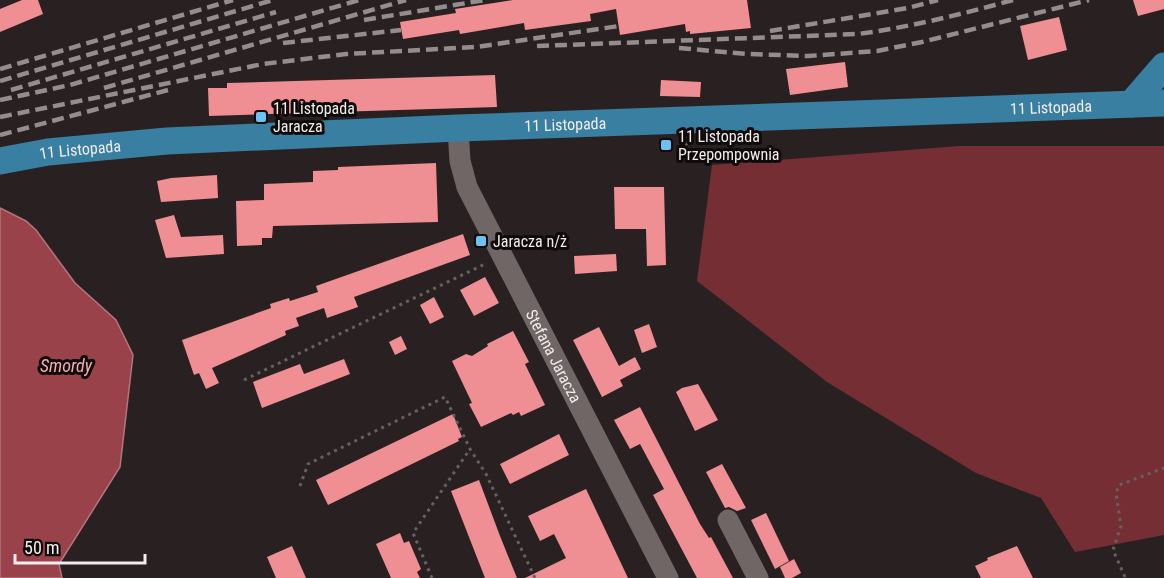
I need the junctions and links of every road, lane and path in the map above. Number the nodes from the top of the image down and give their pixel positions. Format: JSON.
{"nodes":[{"id":1,"x":1164,"y":66,"type":"edge"},
{"id":2,"x":1164,"y":103,"type":"edge"},
{"id":3,"x":1131,"y":104,"type":"junction"},
{"id":4,"x":458,"y":128,"type":"junction"},
{"id":5,"x":0,"y":161,"type":"edge"},
{"id":6,"x":491,"y":261,"type":"dead end"},
{"id":7,"x":244,"y":380,"type":"dead end"},
{"id":8,"x":470,"y":449,"type":"junction"},
{"id":9,"x":1164,"y":468,"type":"edge"},
{"id":10,"x":300,"y":486,"type":"dead end"},
{"id":11,"x":728,"y":520,"type":"dead end"},
{"id":12,"x":1125,"y":577,"type":"edge"},
{"id":13,"x":432,"y":578,"type":"edge"},
{"id":14,"x":534,"y":578,"type":"edge"},
{"id":15,"x":668,"y":578,"type":"edge"},
{"id":16,"x":758,"y":578,"type":"edge"}],
"edges":[{"from":1,"to":3,"type":"main road"},
{"from":2,"to":3,"type":"main road","name":"11 Listopada"},
{"from":3,"to":4,"type":"main road","name":"11 Listopada"},
{"from":4,"to":5,"type":"main road","name":"11 Listopada"},
{"from":4,"to":15,"type":"street","name":"Stefana Jaracza"},
{"from":6,"to":7,"type":"path"},
{"from":8,"to":10,"type":"path"},
{"from":8,"to":13,"type":"path"},
{"from":8,"to":14,"type":"path"},
{"from":9,"to":12,"type":"path"},
{"from":11,"to":16,"type":"street"}]}
